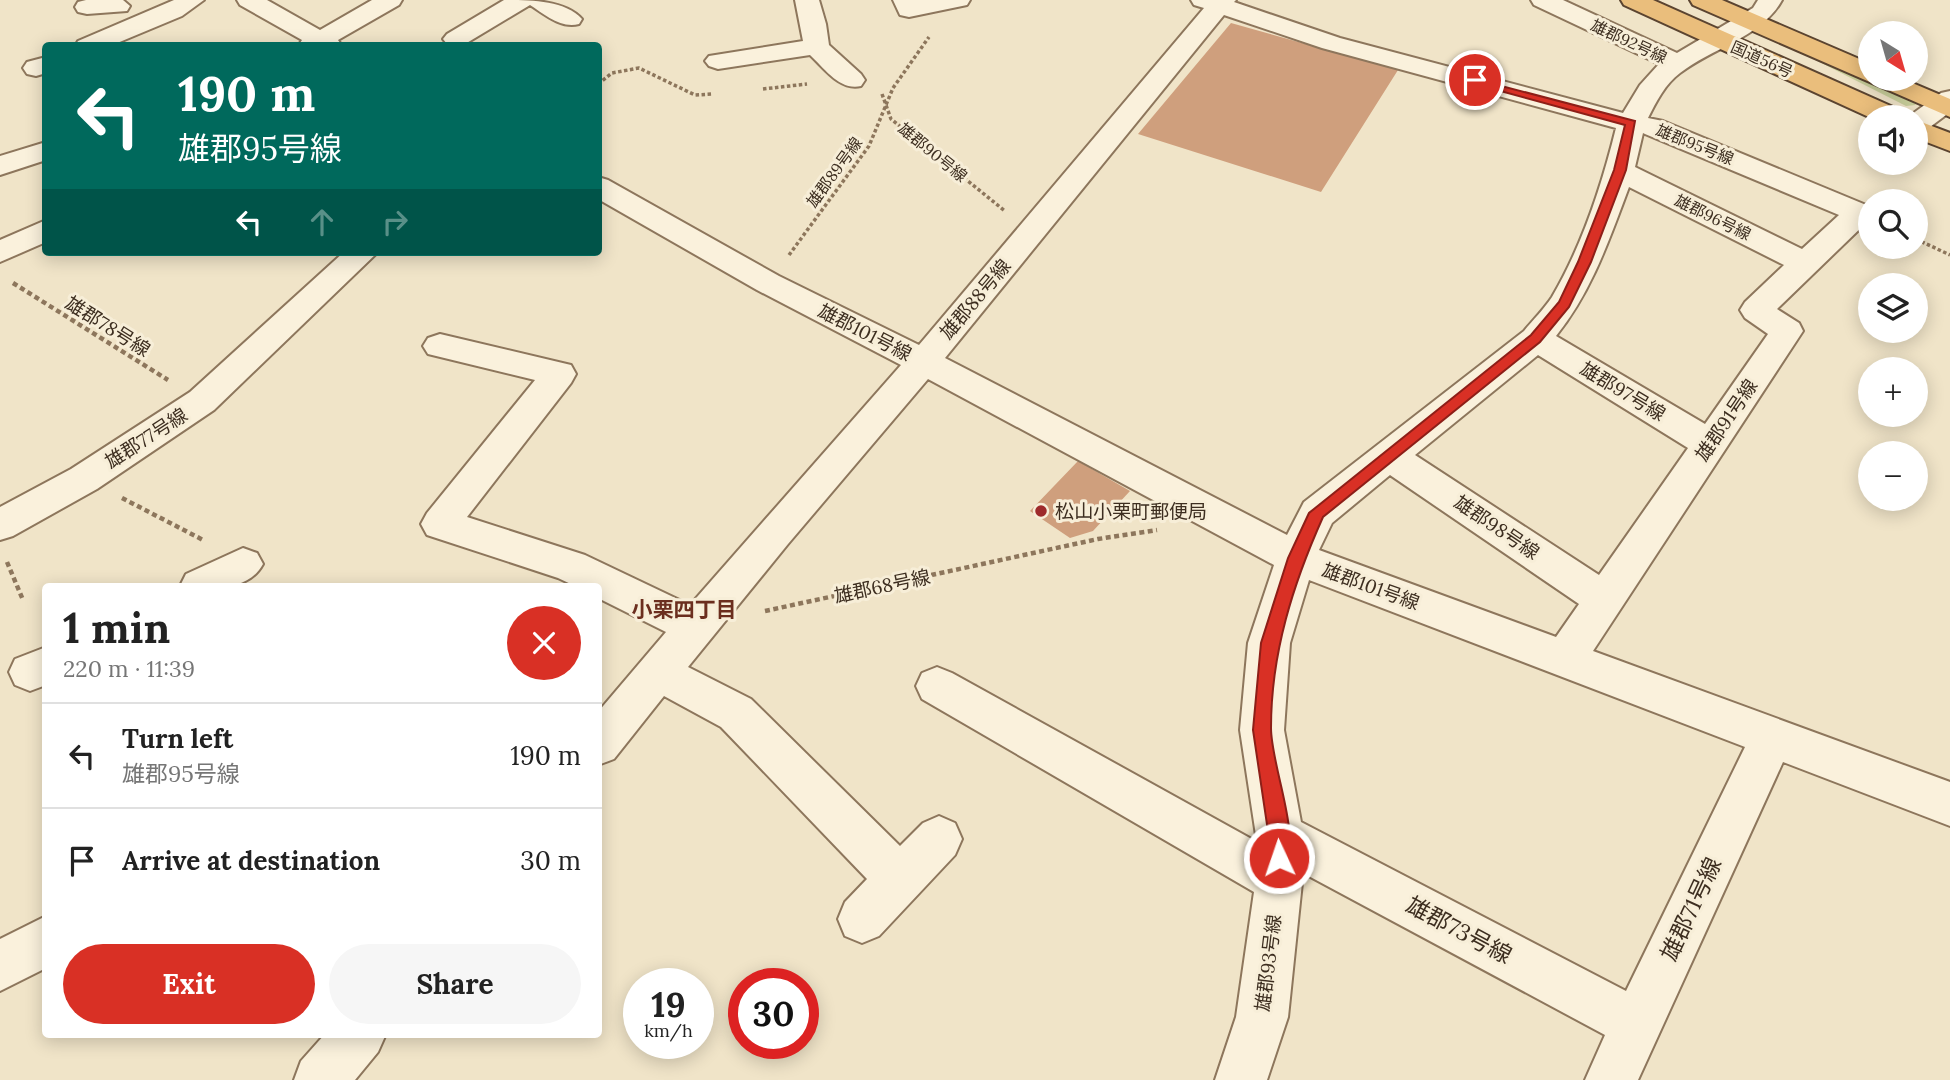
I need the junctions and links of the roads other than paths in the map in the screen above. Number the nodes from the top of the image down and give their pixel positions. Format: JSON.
{"nodes":[{"id":1,"x":192,"y":0,"type":"edge"},
{"id":2,"x":249,"y":0,"type":"edge"},
{"id":3,"x":390,"y":0,"type":"edge"},
{"id":4,"x":521,"y":0,"type":"edge"},
{"id":5,"x":539,"y":0,"type":"edge"},
{"id":6,"x":807,"y":0,"type":"edge"},
{"id":7,"x":905,"y":0,"type":"edge"},
{"id":8,"x":958,"y":0,"type":"edge"},
{"id":9,"x":1543,"y":0,"type":"edge"},
{"id":10,"x":1633,"y":0,"type":"edge"},
{"id":11,"x":1702,"y":0,"type":"edge"},
{"id":12,"x":1216,"y":2,"type":"edge"},
{"id":13,"x":120,"y":3,"type":"edge"},
{"id":14,"x":88,"y":7,"type":"dead end"},
{"id":15,"x":1759,"y":10,"type":"edge"},
{"id":16,"x":570,"y":19,"type":"dead end"},
{"id":17,"x":1716,"y":38,"type":"junction"},
{"id":18,"x":456,"y":39,"type":"dead end"},
{"id":19,"x":90,"y":42,"type":"edge"},
{"id":20,"x":97,"y":42,"type":"edge"},
{"id":21,"x":317,"y":42,"type":"edge"},
{"id":22,"x":321,"y":42,"type":"edge"},
{"id":23,"x":816,"y":47,"type":"junction"},
{"id":24,"x":718,"y":61,"type":"dead end"},
{"id":25,"x":1677,"y":63,"type":"junction"},
{"id":26,"x":1858,"y":67,"type":"edge"},
{"id":27,"x":852,"y":80,"type":"road end"},
{"id":28,"x":1913,"y":91,"type":"edge"},
{"id":29,"x":1947,"y":104,"type":"edge"},
{"id":30,"x":1865,"y":105,"type":"edge"},
{"id":31,"x":1928,"y":117,"type":"edge"},
{"id":32,"x":1631,"y":123,"type":"junction"},
{"id":33,"x":1928,"y":132,"type":"edge"},
{"id":34,"x":1950,"y":143,"type":"edge"},
{"id":35,"x":42,"y":151,"type":"edge"},
{"id":36,"x":0,"y":166,"type":"edge"},
{"id":37,"x":1620,"y":170,"type":"junction"},
{"id":38,"x":602,"y":188,"type":"edge"},
{"id":39,"x":1858,"y":212,"type":"edge"},
{"id":40,"x":1858,"y":213,"type":"edge"},
{"id":41,"x":42,"y":232,"type":"edge"},
{"id":42,"x":0,"y":252,"type":"edge"},
{"id":43,"x":347,"y":256,"type":"edge"},
{"id":44,"x":1805,"y":263,"type":"junction"},
{"id":45,"x":1536,"y":339,"type":"junction"},
{"id":46,"x":440,"y":346,"type":"dead end"},
{"id":47,"x":924,"y":361,"type":"junction"},
{"id":48,"x":1710,"y":444,"type":"junction"},
{"id":49,"x":1390,"y":456,"type":"junction"},
{"id":50,"x":2,"y":541,"type":"edge"},
{"id":51,"x":1296,"y":558,"type":"junction"},
{"id":52,"x":243,"y":564,"type":"road end"},
{"id":53,"x":206,"y":583,"type":"edge"},
{"id":54,"x":1604,"y":599,"type":"junction"},
{"id":55,"x":695,"y":627,"type":"junction"},
{"id":56,"x":1564,"y":658,"type":"junction"},
{"id":57,"x":658,"y":672,"type":"junction"},
{"id":58,"x":937,"y":686,"type":"dead end"},
{"id":59,"x":1772,"y":737,"type":"junction"},
{"id":60,"x":602,"y":740,"type":"edge"},
{"id":61,"x":1950,"y":804,"type":"edge"},
{"id":62,"x":939,"y":839,"type":"dead end"},
{"id":63,"x":1280,"y":858,"type":"junction"},
{"id":64,"x":900,"y":879,"type":"junction"},
{"id":65,"x":862,"y":919,"type":"dead end"},
{"id":66,"x":42,"y":942,"type":"edge"},
{"id":67,"x":0,"y":965,"type":"edge"},
{"id":68,"x":1637,"y":1024,"type":"junction"},
{"id":69,"x":357,"y":1038,"type":"edge"},
{"id":70,"x":320,"y":1080,"type":"edge"},
{"id":71,"x":1241,"y":1080,"type":"edge"},
{"id":72,"x":1611,"y":1080,"type":"edge"}],
"edges":[{"from":1,"to":20,"type":"street"},
{"from":2,"to":21,"type":"street"},
{"from":3,"to":22,"type":"street"},
{"from":4,"to":18,"type":"street"},
{"from":5,"to":16,"type":"street"},
{"from":6,"to":23,"type":"street"},
{"from":7,"to":8,"type":"street"},
{"from":9,"to":25,"type":"street","name":"雄郡92号線"},
{"from":10,"to":17,"type":"highway","name":"国道56号"},
{"from":11,"to":15,"type":"highway","name":"国道56号"},
{"from":12,"to":32,"type":"street","name":"雄郡95号線"},
{"from":12,"to":47,"type":"street","name":"雄郡88号線"},
{"from":13,"to":14,"type":"street"},
{"from":13,"to":19,"type":"street"},
{"from":15,"to":17,"type":"street","name":"雄郡93号線"},
{"from":15,"to":26,"type":"highway","name":"国道56号"},
{"from":17,"to":25,"type":"street","name":"雄郡93号線"},
{"from":17,"to":30,"type":"highway","name":"国道56号"},
{"from":23,"to":24,"type":"street"},
{"from":23,"to":27,"type":"street"},
{"from":25,"to":32,"type":"street","name":"雄郡93号線"},
{"from":28,"to":29,"type":"highway"},
{"from":29,"to":31,"type":"street"},
{"from":32,"to":37,"type":"street","name":"雄郡93号線"},
{"from":32,"to":39,"type":"street","name":"雄郡95号線"},
{"from":33,"to":34,"type":"highway"},
{"from":35,"to":36,"type":"street"},
{"from":37,"to":44,"type":"street","name":"雄郡96号線"},
{"from":37,"to":45,"type":"street","name":"雄郡93号線"},
{"from":38,"to":47,"type":"street","name":"雄郡101号線"},
{"from":40,"to":44,"type":"street","name":"雄郡91号線"},
{"from":41,"to":42,"type":"street"},
{"from":43,"to":50,"type":"street","name":"雄郡77号線"},
{"from":44,"to":48,"type":"street","name":"雄郡91号線"},
{"from":45,"to":48,"type":"street","name":"雄郡97号線"},
{"from":45,"to":49,"type":"street","name":"雄郡93号線"},
{"from":46,"to":55,"type":"street"},
{"from":47,"to":51,"type":"street","name":"雄郡101号線"},
{"from":47,"to":55,"type":"street","name":"雄郡88号線"},
{"from":48,"to":54,"type":"street","name":"雄郡91号線"},
{"from":49,"to":51,"type":"street","name":"雄郡93号線"},
{"from":49,"to":54,"type":"street","name":"雄郡98号線"},
{"from":51,"to":56,"type":"street","name":"雄郡101号線"},
{"from":51,"to":63,"type":"street","name":"雄郡93号線"},
{"from":52,"to":53,"type":"street"},
{"from":54,"to":56,"type":"street","name":"雄郡91号線"},
{"from":55,"to":57,"type":"street"},
{"from":56,"to":59,"type":"street","name":"雄郡101号線"},
{"from":57,"to":60,"type":"street"},
{"from":57,"to":64,"type":"street"},
{"from":58,"to":63,"type":"street","name":"雄郡73号線"},
{"from":59,"to":61,"type":"street","name":"雄郡101号線"},
{"from":59,"to":68,"type":"street","name":"雄郡71号線"},
{"from":62,"to":64,"type":"street"},
{"from":63,"to":68,"type":"street","name":"雄郡73号線"},
{"from":63,"to":71,"type":"street","name":"雄郡93号線"},
{"from":64,"to":65,"type":"street"},
{"from":66,"to":67,"type":"street"},
{"from":68,"to":72,"type":"street","name":"雄郡71号線"},
{"from":69,"to":70,"type":"street"}]}
